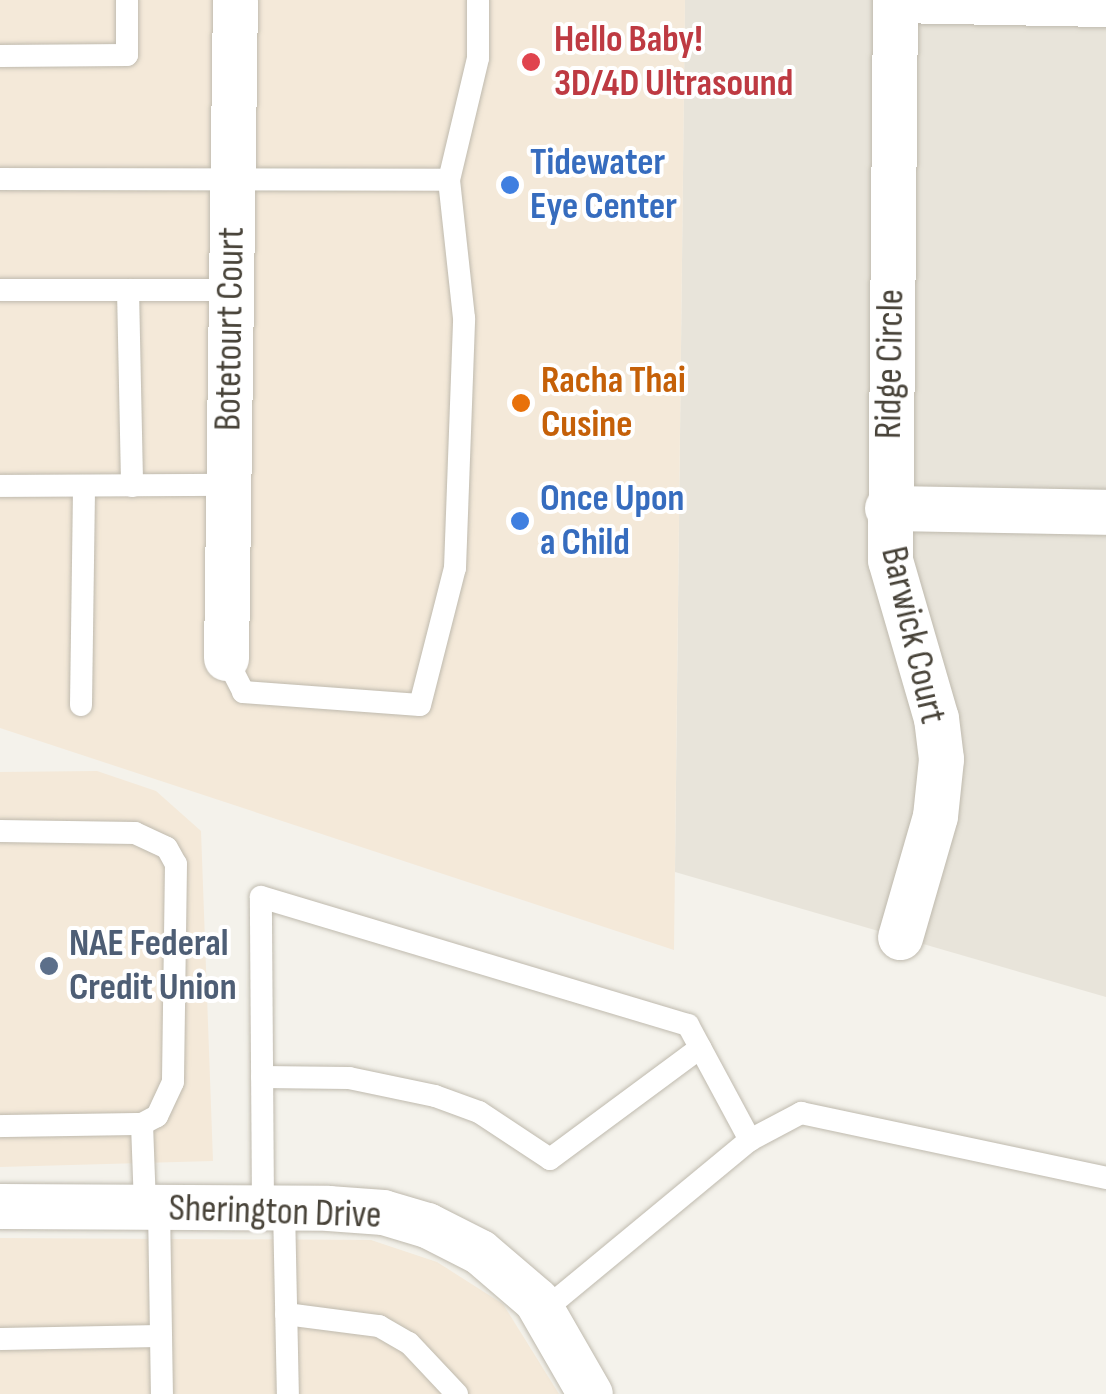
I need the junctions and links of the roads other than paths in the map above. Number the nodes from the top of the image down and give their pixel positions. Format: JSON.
{"nodes":[{"id":1,"x":127,"y":0,"type":"edge"},
{"id":2,"x":234,"y":0,"type":"edge"},
{"id":3,"x":478,"y":0,"type":"edge"},
{"id":4,"x":894,"y":0,"type":"edge"},
{"id":5,"x":1106,"y":4,"type":"edge"},
{"id":6,"x":0,"y":56,"type":"edge"},
{"id":7,"x":0,"y":179,"type":"edge"},
{"id":8,"x":232,"y":179,"type":"junction"},
{"id":9,"x":448,"y":180,"type":"junction"},
{"id":10,"x":0,"y":290,"type":"edge"},
{"id":11,"x":128,"y":290,"type":"junction"},
{"id":12,"x":231,"y":290,"type":"junction"},
{"id":13,"x":228,"y":485,"type":"junction"},
{"id":14,"x":0,"y":486,"type":"edge"},
{"id":15,"x":84,"y":486,"type":"junction"},
{"id":16,"x":132,"y":486,"type":"junction"},
{"id":17,"x":887,"y":508,"type":"junction"},
{"id":18,"x":1106,"y":512,"type":"edge"},
{"id":19,"x":226,"y":658,"type":"joint"},
{"id":20,"x":81,"y":705,"type":"dead end"},
{"id":21,"x":0,"y":831,"type":"edge"},
{"id":22,"x":900,"y":937,"type":"dead end"},
{"id":23,"x":700,"y":1048,"type":"junction"},
{"id":24,"x":262,"y":1077,"type":"junction"},
{"id":25,"x":142,"y":1124,"type":"junction"},
{"id":26,"x":0,"y":1126,"type":"edge"},
{"id":27,"x":750,"y":1140,"type":"junction"},
{"id":28,"x":1106,"y":1178,"type":"edge"},
{"id":29,"x":0,"y":1206,"type":"edge"},
{"id":30,"x":152,"y":1207,"type":"junction"},
{"id":31,"x":274,"y":1207,"type":"junction"},
{"id":32,"x":543,"y":1311,"type":"junction"},
{"id":33,"x":286,"y":1314,"type":"junction"},
{"id":34,"x":161,"y":1336,"type":"junction"},
{"id":35,"x":0,"y":1339,"type":"edge"},
{"id":36,"x":162,"y":1394,"type":"edge"},
{"id":37,"x":288,"y":1394,"type":"edge"},
{"id":38,"x":457,"y":1394,"type":"edge"},
{"id":39,"x":590,"y":1394,"type":"edge"}],
"edges":[{"from":1,"to":6,"type":"lane"},
{"from":2,"to":8,"type":"street","name":"Botetourt Court"},
{"from":3,"to":9,"type":"lane"},
{"from":4,"to":5,"type":"street"},
{"from":4,"to":17,"type":"street","name":"Ridge Circle"},
{"from":7,"to":8,"type":"lane"},
{"from":8,"to":9,"type":"lane"},
{"from":8,"to":12,"type":"street","name":"Botetourt Court"},
{"from":9,"to":19,"type":"lane"},
{"from":10,"to":11,"type":"lane"},
{"from":11,"to":12,"type":"lane"},
{"from":11,"to":16,"type":"lane"},
{"from":12,"to":13,"type":"street","name":"Botetourt Court"},
{"from":13,"to":16,"type":"lane"},
{"from":13,"to":19,"type":"street","name":"Botetourt Court"},
{"from":14,"to":15,"type":"lane"},
{"from":15,"to":16,"type":"lane"},
{"from":15,"to":20,"type":"lane"},
{"from":17,"to":18,"type":"street"},
{"from":17,"to":22,"type":"street","name":"Barwick Court"},
{"from":21,"to":25,"type":"lane"},
{"from":23,"to":24,"type":"lane"},
{"from":23,"to":24,"type":"lane"},
{"from":23,"to":27,"type":"lane"},
{"from":24,"to":31,"type":"lane"},
{"from":25,"to":26,"type":"lane"},
{"from":25,"to":30,"type":"lane"},
{"from":27,"to":28,"type":"lane"},
{"from":27,"to":32,"type":"lane"},
{"from":29,"to":30,"type":"street","name":"Sherington Drive"},
{"from":30,"to":31,"type":"street","name":"Sherington Drive"},
{"from":30,"to":34,"type":"lane"},
{"from":31,"to":32,"type":"street","name":"Sherington Drive"},
{"from":31,"to":33,"type":"lane"},
{"from":32,"to":39,"type":"street","name":"Sherington Drive"},
{"from":33,"to":37,"type":"lane"},
{"from":33,"to":38,"type":"lane"},
{"from":34,"to":35,"type":"lane"},
{"from":34,"to":36,"type":"lane"}]}
